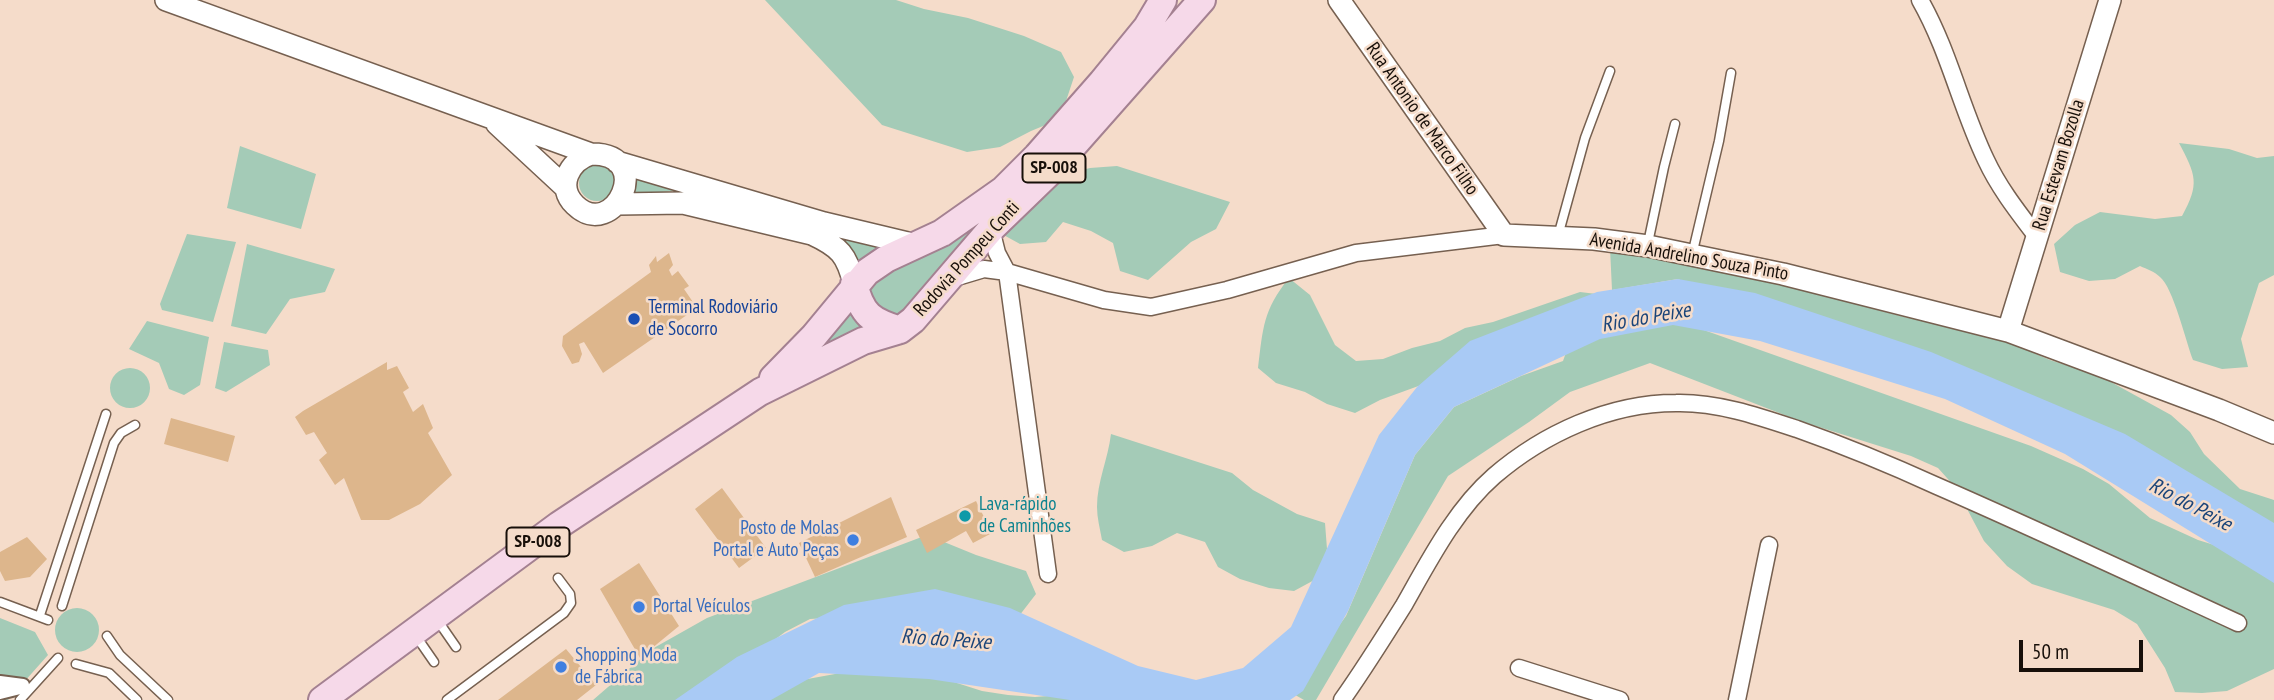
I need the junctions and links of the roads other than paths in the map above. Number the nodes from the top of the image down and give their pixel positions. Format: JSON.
{"nodes":[{"id":1,"x":166,"y":0,"type":"edge"},
{"id":2,"x":1163,"y":0,"type":"edge"},
{"id":3,"x":1202,"y":0,"type":"edge"},
{"id":4,"x":1920,"y":0,"type":"edge"},
{"id":5,"x":2110,"y":0,"type":"edge"},
{"id":6,"x":1339,"y":1,"type":"edge"},
{"id":7,"x":1610,"y":71,"type":"dead end"},
{"id":8,"x":1731,"y":73,"type":"dead end"},
{"id":9,"x":488,"y":116,"type":"junction"},
{"id":10,"x":1675,"y":124,"type":"dead end"},
{"id":11,"x":591,"y":154,"type":"junction"},
{"id":12,"x":617,"y":162,"type":"junction"},
{"id":13,"x":566,"y":188,"type":"junction"},
{"id":14,"x":618,"y":204,"type":"junction"},
{"id":15,"x":991,"y":229,"type":"junction"},
{"id":16,"x":1504,"y":235,"type":"junction"},
{"id":17,"x":1558,"y":236,"type":"junction"},
{"id":18,"x":2036,"y":237,"type":"junction"},
{"id":19,"x":916,"y":245,"type":"junction"},
{"id":20,"x":1648,"y":246,"type":"junction"},
{"id":21,"x":1692,"y":255,"type":"junction"},
{"id":22,"x":1007,"y":272,"type":"junction"},
{"id":23,"x":945,"y":281,"type":"junction"},
{"id":24,"x":854,"y":285,"type":"junction"},
{"id":25,"x":900,"y":330,"type":"junction"},
{"id":26,"x":2008,"y":331,"type":"junction"},
{"id":27,"x":760,"y":391,"type":"junction"},
{"id":28,"x":106,"y":414,"type":"dead end"},
{"id":29,"x":135,"y":425,"type":"dead end"},
{"id":30,"x":2274,"y":433,"type":"edge"},
{"id":31,"x":1769,"y":545,"type":"dead end"},
{"id":32,"x":1048,"y":574,"type":"dead end"},
{"id":33,"x":558,"y":578,"type":"dead end"},
{"id":34,"x":0,"y":602,"type":"edge"},
{"id":35,"x":62,"y":606,"type":"dead end"},
{"id":36,"x":40,"y":615,"type":"junction"},
{"id":37,"x":435,"y":617,"type":"junction"},
{"id":38,"x":48,"y":620,"type":"dead end"},
{"id":39,"x":2238,"y":623,"type":"dead end"},
{"id":40,"x":413,"y":633,"type":"junction"},
{"id":41,"x":107,"y":636,"type":"dead end"},
{"id":42,"x":456,"y":647,"type":"dead end"},
{"id":43,"x":58,"y":658,"type":"dead end"},
{"id":44,"x":434,"y":662,"type":"dead end"},
{"id":45,"x":76,"y":664,"type":"dead end"},
{"id":46,"x":1519,"y":668,"type":"dead end"},
{"id":47,"x":0,"y":682,"type":"edge"},
{"id":48,"x":21,"y":691,"type":"edge"},
{"id":49,"x":0,"y":692,"type":"edge"},
{"id":50,"x":137,"y":700,"type":"edge"},
{"id":51,"x":168,"y":700,"type":"edge"},
{"id":52,"x":322,"y":700,"type":"edge"},
{"id":53,"x":447,"y":700,"type":"edge"},
{"id":54,"x":1342,"y":700,"type":"edge"},
{"id":55,"x":1620,"y":700,"type":"edge"},
{"id":56,"x":1737,"y":700,"type":"edge"}],
"edges":[{"from":1,"to":9,"type":"street"},
{"from":2,"to":19,"type":"main road","name":"Rodovia Pompeu Conti","number":"SP-008"},
{"from":3,"to":15,"type":"main road","name":"Rodovia Pompeu Conti","number":"SP-008"},
{"from":4,"to":18,"type":"street"},
{"from":5,"to":18,"type":"street","name":"Rua Estevam Bozolla"},
{"from":6,"to":16,"type":"street","name":"Rua Antonio de Marco Filho"},
{"from":7,"to":17,"type":"lane"},
{"from":8,"to":21,"type":"lane"},
{"from":9,"to":11,"type":"street"},
{"from":9,"to":13,"type":"street"},
{"from":10,"to":20,"type":"lane"},
{"from":11,"to":12,"type":"street"},
{"from":11,"to":13,"type":"street"},
{"from":12,"to":14,"type":"street"},
{"from":12,"to":19,"type":"street"},
{"from":13,"to":14,"type":"street"},
{"from":14,"to":24,"type":"street"},
{"from":15,"to":22,"type":"street"},
{"from":15,"to":23,"type":"main road","name":"Rodovia Pompeu Conti","number":"SP-008"},
{"from":16,"to":17,"type":"street","name":"Avenida Andrelino Souza Pinto"},
{"from":16,"to":22,"type":"street","name":"Avenida Andrelino Souza Pinto"},
{"from":17,"to":20,"type":"street","name":"Avenida Andrelino Souza Pinto"},
{"from":18,"to":26,"type":"street","name":"Rua Estevam Bozolla"},
{"from":19,"to":24,"type":"main road","name":"Rodovia Pompeu Conti","number":"SP-008"},
{"from":20,"to":21,"type":"street","name":"Avenida Andrelino Souza Pinto"},
{"from":21,"to":26,"type":"street","name":"Avenida Andrelino Souza Pinto"},
{"from":22,"to":23,"type":"street","name":"Avenida Andrelino Souza Pinto"},
{"from":22,"to":32,"type":"street"},
{"from":23,"to":25,"type":"main road","name":"Rodovia Pompeu Conti","number":"SP-008"},
{"from":24,"to":25,"type":"main road"},
{"from":24,"to":27,"type":"main road","number":"SP-008"},
{"from":25,"to":27,"type":"main road","number":"SP-008"},
{"from":26,"to":30,"type":"street","name":"Avenida Andrelino Souza Pinto"},
{"from":27,"to":37,"type":"main road","number":"SP-008"},
{"from":28,"to":36,"type":"lane"},
{"from":29,"to":35,"type":"lane"},
{"from":31,"to":56,"type":"street"},
{"from":33,"to":53,"type":"lane"},
{"from":34,"to":36,"type":"lane"},
{"from":36,"to":38,"type":"lane"},
{"from":37,"to":40,"type":"main road","number":"SP-008"},
{"from":37,"to":42,"type":"lane"},
{"from":39,"to":54,"type":"street"},
{"from":40,"to":44,"type":"lane"},
{"from":40,"to":52,"type":"main road","number":"SP-008"},
{"from":41,"to":51,"type":"lane"},
{"from":43,"to":48,"type":"lane"},
{"from":45,"to":50,"type":"lane"},
{"from":46,"to":55,"type":"street"},
{"from":47,"to":48,"type":"street"},
{"from":48,"to":49,"type":"street"}]}
